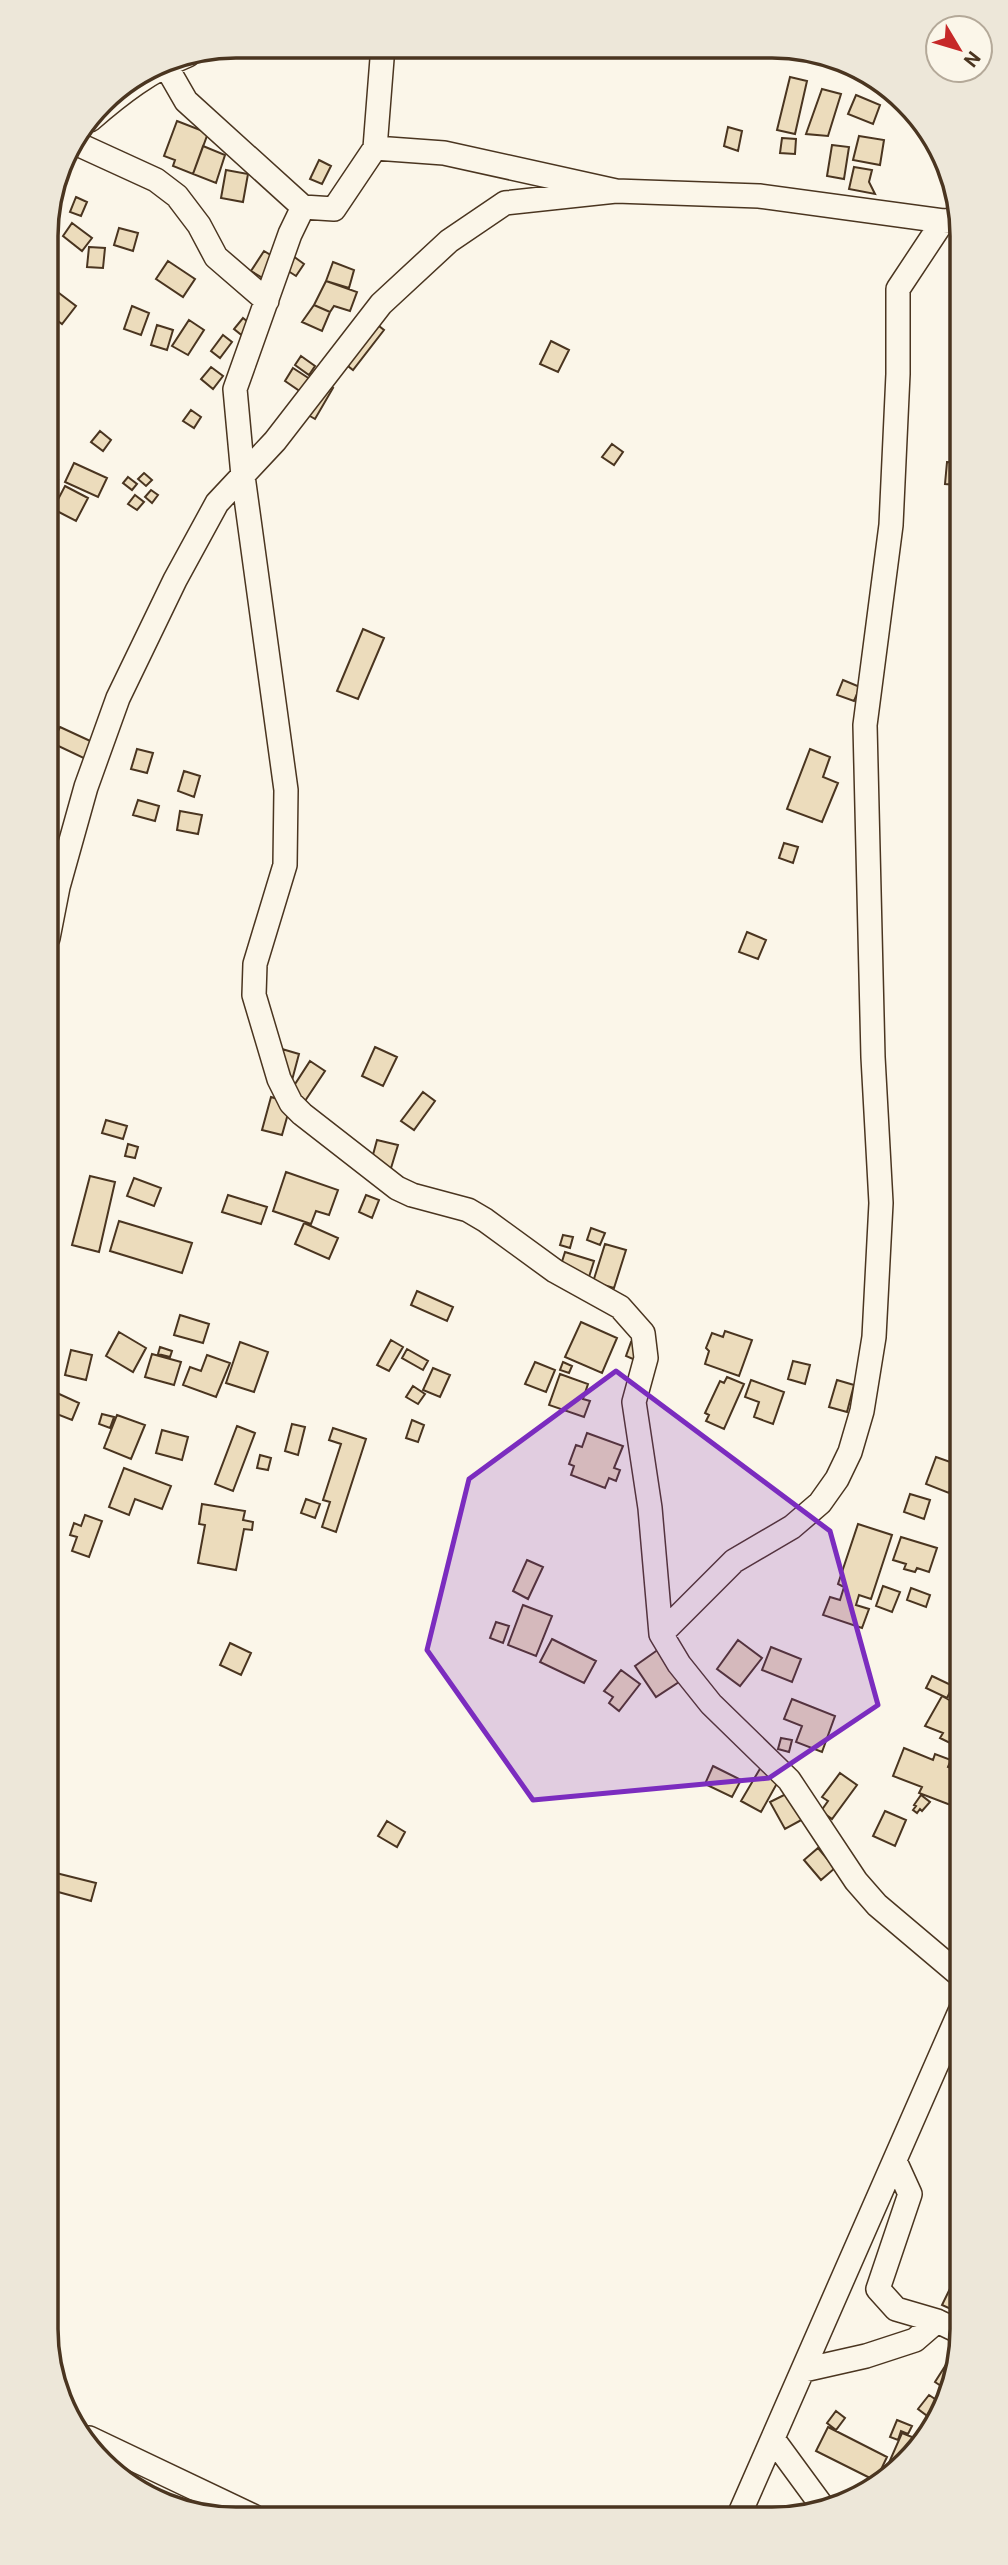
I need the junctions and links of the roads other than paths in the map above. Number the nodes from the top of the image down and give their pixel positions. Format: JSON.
{"nodes":[{"id":1,"x":382,"y":58,"type":"edge"},
{"id":2,"x":169,"y":71,"type":"edge"},
{"id":3,"x":82,"y":146,"type":"edge"},
{"id":4,"x":375,"y":148,"type":"junction"},
{"id":5,"x":616,"y":191,"type":"junction"},
{"id":6,"x":303,"y":208,"type":"junction"},
{"id":7,"x":950,"y":220,"type":"edge"},
{"id":8,"x":949,"y":221,"type":"edge"},
{"id":9,"x":267,"y":301,"type":"junction"},
{"id":10,"x":243,"y":476,"type":"junction"},
{"id":11,"x":58,"y":887,"type":"edge"},
{"id":12,"x":660,"y":1634,"type":"junction"},
{"id":13,"x":950,"y":1967,"type":"edge"},
{"id":14,"x":950,"y":2034,"type":"edge"},
{"id":15,"x":895,"y":2161,"type":"junction"},
{"id":16,"x":937,"y":2320,"type":"junction"},
{"id":17,"x":950,"y":2327,"type":"edge"},
{"id":18,"x":804,"y":2370,"type":"junction"},
{"id":19,"x":773,"y":2439,"type":"junction"},
{"id":20,"x":100,"y":2443,"type":"edge"},
{"id":21,"x":818,"y":2501,"type":"edge"},
{"id":22,"x":234,"y":2507,"type":"edge"},
{"id":23,"x":743,"y":2507,"type":"edge"}],
"edges":[{"from":1,"to":4,"type":"street"},
{"from":2,"to":6,"type":"street"},
{"from":3,"to":9,"type":"street"},
{"from":4,"to":5,"type":"street"},
{"from":4,"to":6,"type":"street"},
{"from":5,"to":7,"type":"street"},
{"from":5,"to":10,"type":"street"},
{"from":6,"to":9,"type":"street"},
{"from":8,"to":12,"type":"street"},
{"from":9,"to":10,"type":"street"},
{"from":10,"to":11,"type":"street"},
{"from":10,"to":12,"type":"street"},
{"from":12,"to":13,"type":"street"},
{"from":14,"to":15,"type":"street"},
{"from":15,"to":16,"type":"street"},
{"from":15,"to":18,"type":"street"},
{"from":16,"to":17,"type":"street"},
{"from":16,"to":18,"type":"street"},
{"from":18,"to":19,"type":"street"},
{"from":19,"to":21,"type":"street"},
{"from":19,"to":23,"type":"street"},
{"from":20,"to":22,"type":"street"}]}
